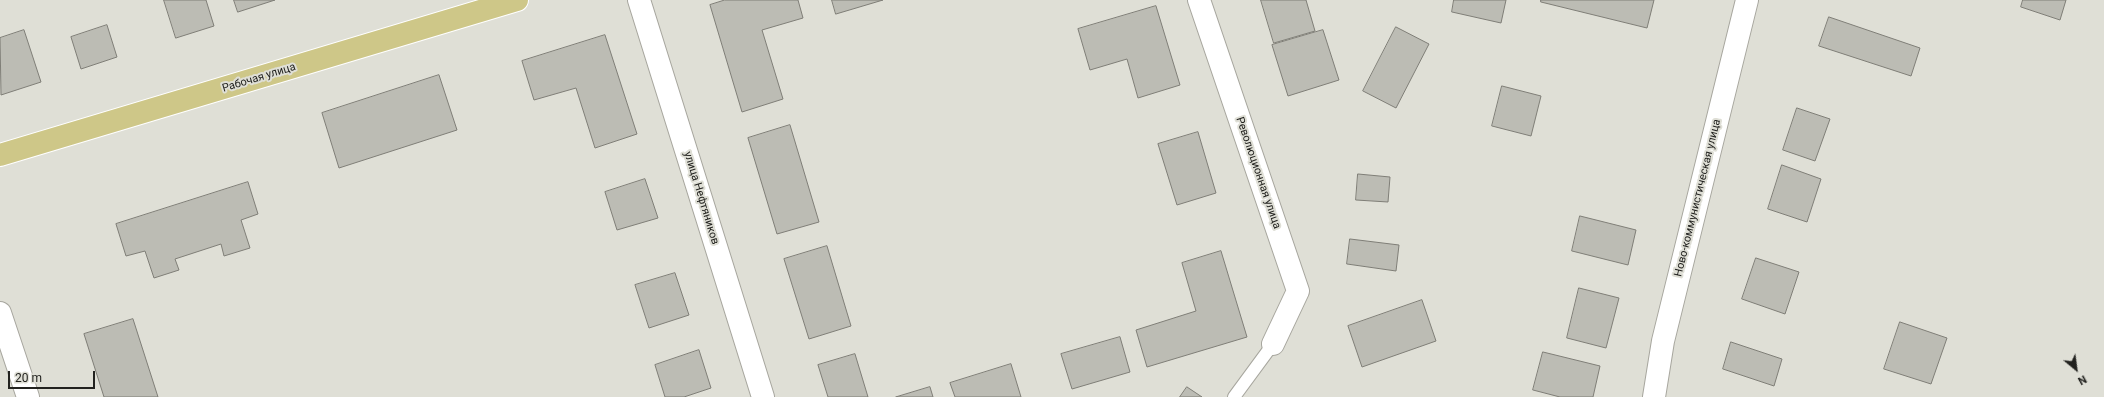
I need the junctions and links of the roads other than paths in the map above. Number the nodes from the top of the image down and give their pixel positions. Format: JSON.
{"nodes":[{"id":1,"x":517,"y":0,"type":"edge"},
{"id":2,"x":639,"y":0,"type":"edge"},
{"id":3,"x":1199,"y":0,"type":"edge"},
{"id":4,"x":1746,"y":0,"type":"edge"},
{"id":5,"x":0,"y":156,"type":"edge"},
{"id":6,"x":0,"y":313,"type":"edge"},
{"id":7,"x":1273,"y":344,"type":"joint"},
{"id":8,"x":28,"y":397,"type":"edge"},
{"id":9,"x":763,"y":397,"type":"edge"},
{"id":10,"x":1234,"y":397,"type":"edge"},
{"id":11,"x":1654,"y":397,"type":"edge"}],
"edges":[{"from":1,"to":5,"type":"main road","name":"Рабочая улица"},
{"from":2,"to":9,"type":"street","name":"улица Нефтяников"},
{"from":3,"to":7,"type":"street","name":"Революционная улица"},
{"from":4,"to":11,"type":"street","name":"Ново-коммунистическая улица"},
{"from":6,"to":8,"type":"street"},
{"from":7,"to":10,"type":"lane"}]}
